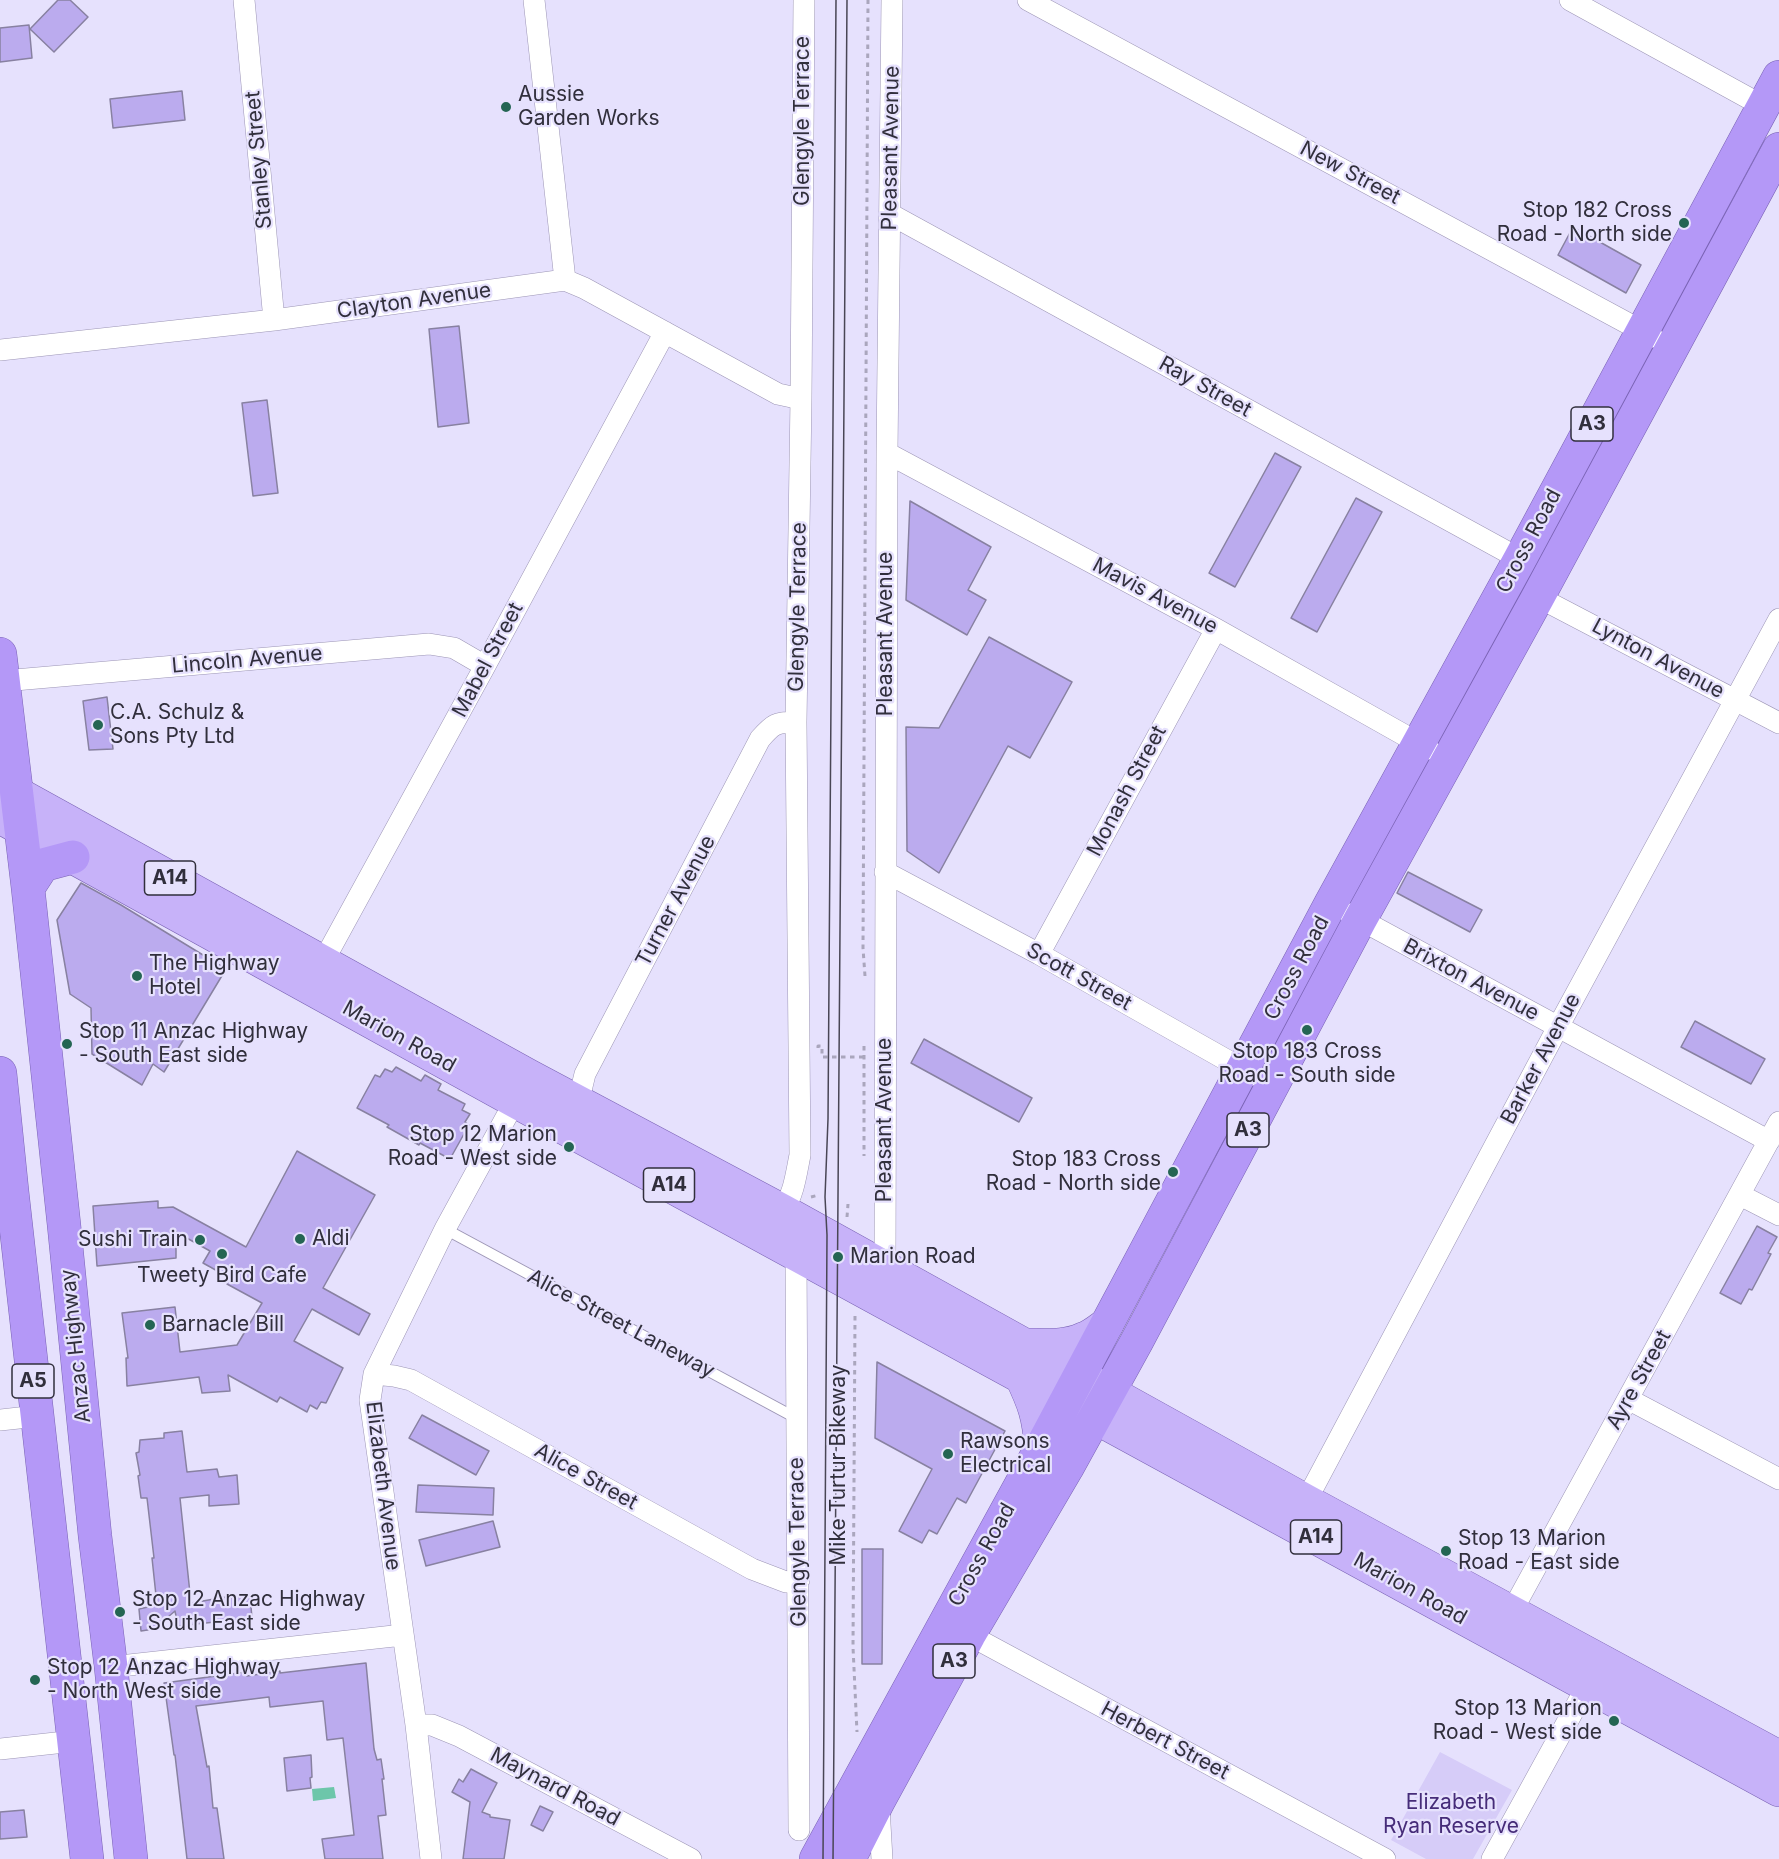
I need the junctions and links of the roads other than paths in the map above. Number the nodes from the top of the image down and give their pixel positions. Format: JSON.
{"nodes":[{"id":1,"x":244,"y":0,"type":"edge"},
{"id":2,"x":534,"y":0,"type":"edge"},
{"id":3,"x":804,"y":0,"type":"edge"},
{"id":4,"x":892,"y":0,"type":"edge"},
{"id":5,"x":1028,"y":0,"type":"edge"},
{"id":6,"x":1570,"y":0,"type":"edge"},
{"id":7,"x":1779,"y":77,"type":"edge"},
{"id":8,"x":1763,"y":106,"type":"junction"},
{"id":9,"x":1779,"y":149,"type":"edge"},
{"id":10,"x":890,"y":214,"type":"junction"},
{"id":11,"x":565,"y":280,"type":"junction"},
{"id":12,"x":274,"y":320,"type":"junction"},
{"id":13,"x":1642,"y":330,"type":"junction"},
{"id":14,"x":665,"y":332,"type":"junction"},
{"id":15,"x":1672,"y":347,"type":"junction"},
{"id":16,"x":0,"y":350,"type":"edge"},
{"id":17,"x":801,"y":399,"type":"junction"},
{"id":18,"x":887,"y":453,"type":"junction"},
{"id":19,"x":1520,"y":559,"type":"junction"},
{"id":20,"x":1538,"y":597,"type":"junction"},
{"id":21,"x":1779,"y":619,"type":"edge"},
{"id":22,"x":1216,"y":629,"type":"junction"},
{"id":23,"x":485,"y":666,"type":"junction"},
{"id":24,"x":2,"y":667,"type":"edge"},
{"id":25,"x":1735,"y":699,"type":"junction"},
{"id":26,"x":796,"y":722,"type":"junction"},
{"id":27,"x":1779,"y":723,"type":"edge"},
{"id":28,"x":1420,"y":743,"type":"junction"},
{"id":29,"x":1448,"y":760,"type":"junction"},
{"id":30,"x":9,"y":806,"type":"edge"},
{"id":31,"x":73,"y":857,"type":"junction"},
{"id":32,"x":885,"y":872,"type":"junction"},
{"id":33,"x":28,"y":888,"type":"junction"},
{"id":34,"x":1332,"y":903,"type":"junction"},
{"id":35,"x":1360,"y":920,"type":"junction"},
{"id":36,"x":1039,"y":954,"type":"junction"},
{"id":37,"x":316,"y":975,"type":"junction"},
{"id":38,"x":1558,"y":1027,"type":"junction"},
{"id":39,"x":1242,"y":1069,"type":"junction"},
{"id":40,"x":0,"y":1073,"type":"edge"},
{"id":41,"x":1273,"y":1085,"type":"junction"},
{"id":42,"x":522,"y":1088,"type":"junction"},
{"id":43,"x":582,"y":1088,"type":"junction"},
{"id":44,"x":1774,"y":1132,"type":"edge"},
{"id":45,"x":60,"y":1179,"type":"junction"},
{"id":46,"x":12,"y":1191,"type":"junction"},
{"id":47,"x":1740,"y":1195,"type":"junction"},
{"id":48,"x":783,"y":1211,"type":"junction"},
{"id":49,"x":1779,"y":1215,"type":"edge"},
{"id":50,"x":445,"y":1229,"type":"junction"},
{"id":51,"x":796,"y":1253,"type":"junction"},
{"id":52,"x":875,"y":1280,"type":"junction"},
{"id":53,"x":1107,"y":1324,"type":"junction"},
{"id":54,"x":1137,"y":1341,"type":"junction"},
{"id":55,"x":1023,"y":1360,"type":"junction"},
{"id":56,"x":374,"y":1374,"type":"junction"},
{"id":57,"x":1073,"y":1388,"type":"junction"},
{"id":58,"x":1628,"y":1398,"type":"junction"},
{"id":59,"x":1102,"y":1404,"type":"junction"},
{"id":60,"x":37,"y":1416,"type":"junction"},
{"id":61,"x":796,"y":1418,"type":"junction"},
{"id":62,"x":0,"y":1420,"type":"edge"},
{"id":63,"x":1146,"y":1428,"type":"junction"},
{"id":64,"x":1041,"y":1448,"type":"junction"},
{"id":65,"x":1067,"y":1468,"type":"junction"},
{"id":66,"x":1779,"y":1479,"type":"edge"},
{"id":67,"x":1306,"y":1501,"type":"junction"},
{"id":68,"x":95,"y":1536,"type":"junction"},
{"id":69,"x":51,"y":1539,"type":"junction"},
{"id":70,"x":799,"y":1580,"type":"junction"},
{"id":71,"x":1504,"y":1624,"type":"junction"},
{"id":72,"x":957,"y":1629,"type":"junction"},
{"id":73,"x":403,"y":1635,"type":"junction"},
{"id":74,"x":111,"y":1667,"type":"junction"},
{"id":75,"x":1594,"y":1673,"type":"junction"},
{"id":76,"x":416,"y":1725,"type":"junction"},
{"id":77,"x":74,"y":1741,"type":"junction"},
{"id":78,"x":0,"y":1749,"type":"edge"},
{"id":79,"x":1779,"y":1757,"type":"edge"},
{"id":80,"x":1779,"y":1790,"type":"edge"},
{"id":81,"x":879,"y":1800,"type":"junction"},
{"id":82,"x":799,"y":1830,"type":"dead end"},
{"id":83,"x":87,"y":1859,"type":"edge"},
{"id":84,"x":131,"y":1859,"type":"edge"},
{"id":85,"x":431,"y":1859,"type":"edge"},
{"id":86,"x":691,"y":1859,"type":"edge"},
{"id":87,"x":816,"y":1859,"type":"edge"},
{"id":88,"x":849,"y":1859,"type":"edge"},
{"id":89,"x":882,"y":1859,"type":"edge"},
{"id":90,"x":1385,"y":1859,"type":"edge"},
{"id":91,"x":1492,"y":1859,"type":"edge"}],
"edges":[{"from":1,"to":12,"type":"street","name":"Stanley Street"},
{"from":2,"to":11,"type":"street"},
{"from":3,"to":17,"type":"street","name":"Glengyle Terrace"},
{"from":4,"to":10,"type":"street","name":"Pleasant Avenue"},
{"from":5,"to":13,"type":"street","name":"New Street"},
{"from":6,"to":8,"type":"street"},
{"from":7,"to":8,"type":"highway","name":"Cross Road","number":"A3"},
{"from":8,"to":13,"type":"highway","name":"Cross Road","number":"A3"},
{"from":9,"to":15,"type":"highway","name":"Cross Road","number":"A3"},
{"from":10,"to":18,"type":"street","name":"Pleasant Avenue"},
{"from":10,"to":19,"type":"street","name":"Ray Street"},
{"from":11,"to":12,"type":"street","name":"Clayton Avenue"},
{"from":11,"to":14,"type":"street"},
{"from":12,"to":16,"type":"street","name":"Clayton Avenue"},
{"from":13,"to":15,"type":"street","name":"New Street"},
{"from":13,"to":19,"type":"highway","name":"Cross Road","number":"A3"},
{"from":14,"to":17,"type":"street"},
{"from":14,"to":23,"type":"street","name":"Mabel Street"},
{"from":15,"to":20,"type":"highway","name":"Cross Road","number":"A3"},
{"from":17,"to":26,"type":"street","name":"Glengyle Terrace"},
{"from":18,"to":22,"type":"street","name":"Mavis Avenue"},
{"from":18,"to":32,"type":"street","name":"Pleasant Avenue"},
{"from":19,"to":28,"type":"highway","name":"Cross Road","number":"A3"},
{"from":20,"to":25,"type":"street","name":"Lynton Avenue"},
{"from":20,"to":29,"type":"highway","name":"Cross Road","number":"A3"},
{"from":21,"to":25,"type":"street","name":"Barker Avenue"},
{"from":22,"to":28,"type":"street","name":"Mavis Avenue"},
{"from":22,"to":36,"type":"street","name":"Monash Street"},
{"from":23,"to":24,"type":"street","name":"Lincoln Avenue"},
{"from":23,"to":37,"type":"street","name":"Mabel Street"},
{"from":24,"to":30,"type":"highway","name":"Anzac Highway","number":"A5"},
{"from":25,"to":27,"type":"street","name":"Lynton Avenue"},
{"from":25,"to":38,"type":"street","name":"Barker Avenue"},
{"from":26,"to":43,"type":"street","name":"Turner Avenue"},
{"from":26,"to":48,"type":"street","name":"Glengyle Terrace"},
{"from":28,"to":29,"type":"street","name":"Mavis Avenue"},
{"from":28,"to":34,"type":"highway","name":"Cross Road","number":"A3"},
{"from":29,"to":35,"type":"highway","name":"Cross Road","number":"A3"},
{"from":30,"to":31,"type":"main road","name":"Marion Road","number":"A14"},
{"from":30,"to":33,"type":"highway","name":"Anzac Highway","number":"A5"},
{"from":30,"to":37,"type":"main road","name":"Marion Road","number":"A14"},
{"from":31,"to":33,"type":"highway"},
{"from":31,"to":37,"type":"main road","name":"Marion Road","number":"A14"},
{"from":32,"to":36,"type":"street","name":"Scott Street"},
{"from":32,"to":52,"type":"street","name":"Pleasant Avenue"},
{"from":33,"to":45,"type":"highway","name":"Anzac Highway","number":"A5"},
{"from":34,"to":35,"type":"street","name":"Brixton Avenue"},
{"from":34,"to":39,"type":"highway","name":"Cross Road","number":"A3"},
{"from":35,"to":38,"type":"street","name":"Brixton Avenue"},
{"from":35,"to":41,"type":"highway","name":"Cross Road","number":"A3"},
{"from":36,"to":39,"type":"street","name":"Scott Street"},
{"from":37,"to":42,"type":"main road","name":"Marion Road","number":"A14"},
{"from":38,"to":44,"type":"street","name":"Brixton Avenue"},
{"from":38,"to":67,"type":"street","name":"Barker Avenue"},
{"from":39,"to":41,"type":"street","name":"Scott Street"},
{"from":39,"to":53,"type":"highway","name":"Cross Road","number":"A3"},
{"from":40,"to":46,"type":"highway","number":"A5"},
{"from":41,"to":54,"type":"highway","name":"Cross Road","number":"A3"},
{"from":42,"to":43,"type":"main road","name":"Marion Road","number":"A14"},
{"from":42,"to":50,"type":"street","name":"Elizabeth Avenue"},
{"from":42,"to":51,"type":"main road","name":"Marion Road","number":"A14"},
{"from":43,"to":48,"type":"main road","name":"Marion Road","number":"A14"},
{"from":44,"to":47,"type":"street","name":"Ayre Street"},
{"from":45,"to":46,"type":"highway"},
{"from":45,"to":68,"type":"highway","name":"Anzac Highway","number":"A5"},
{"from":46,"to":60,"type":"highway","number":"A5"},
{"from":47,"to":49,"type":"street"},
{"from":47,"to":58,"type":"street","name":"Ayre Street"},
{"from":48,"to":52,"type":"main road","name":"Marion Road","number":"A14"},
{"from":50,"to":56,"type":"street","name":"Elizabeth Avenue"},
{"from":50,"to":61,"type":"lane","name":"Alice Street Laneway"},
{"from":51,"to":52,"type":"main road","name":"Marion Road","number":"A14"},
{"from":51,"to":61,"type":"street","name":"Glengyle Terrace"},
{"from":52,"to":55,"type":"main road","name":"Marion Road","number":"A14"},
{"from":53,"to":55,"type":"main road"},
{"from":53,"to":57,"type":"highway","name":"Cross Road","number":"A3"},
{"from":54,"to":59,"type":"highway","name":"Cross Road","number":"A3"},
{"from":54,"to":63,"type":"main road"},
{"from":55,"to":57,"type":"main road","name":"Marion Road","number":"A14"},
{"from":55,"to":64,"type":"main road"},
{"from":56,"to":70,"type":"street","name":"Alice Street"},
{"from":56,"to":73,"type":"street","name":"Elizabeth Avenue"},
{"from":57,"to":59,"type":"main road","name":"Marion Road","number":"A14"},
{"from":57,"to":64,"type":"highway","name":"Cross Road","number":"A3"},
{"from":58,"to":66,"type":"street"},
{"from":58,"to":71,"type":"street","name":"Ayre Street"},
{"from":59,"to":63,"type":"main road","name":"Marion Road","number":"A14"},
{"from":59,"to":65,"type":"highway","name":"Cross Road","number":"A3"},
{"from":60,"to":62,"type":"street"},
{"from":60,"to":69,"type":"highway","number":"A5"},
{"from":61,"to":70,"type":"street","name":"Glengyle Terrace"},
{"from":63,"to":65,"type":"main road"},
{"from":63,"to":67,"type":"main road","name":"Marion Road","number":"A14"},
{"from":63,"to":71,"type":"main road","name":"Marion Road","number":"A14"},
{"from":64,"to":72,"type":"highway","name":"Cross Road","number":"A3"},
{"from":65,"to":72,"type":"highway","name":"Cross Road","number":"A3"},
{"from":67,"to":71,"type":"main road","name":"Marion Road","number":"A14"},
{"from":68,"to":69,"type":"highway"},
{"from":68,"to":74,"type":"highway","name":"Anzac Highway","number":"A5"},
{"from":69,"to":77,"type":"highway","number":"A5"},
{"from":70,"to":82,"type":"street","name":"Glengyle Terrace"},
{"from":71,"to":75,"type":"main road","name":"Marion Road","number":"A14"},
{"from":72,"to":81,"type":"highway","name":"Cross Road","number":"A3"},
{"from":72,"to":87,"type":"highway","name":"Cross Road","number":"A3"},
{"from":72,"to":90,"type":"street","name":"Herbert Street"},
{"from":73,"to":74,"type":"street"},
{"from":73,"to":76,"type":"street","name":"Elizabeth Avenue"},
{"from":74,"to":84,"type":"highway","name":"Anzac Highway","number":"A5"},
{"from":75,"to":79,"type":"main road","name":"Marion Road","number":"A14"},
{"from":75,"to":80,"type":"main road","name":"Marion Road","number":"A14"},
{"from":75,"to":91,"type":"street"},
{"from":76,"to":85,"type":"street","name":"Elizabeth Avenue"},
{"from":76,"to":86,"type":"street","name":"Maynard Road"},
{"from":77,"to":78,"type":"street"},
{"from":77,"to":83,"type":"highway","number":"A5"},
{"from":81,"to":88,"type":"highway","name":"Cross Road","number":"A3"},
{"from":81,"to":89,"type":"street"}]}
